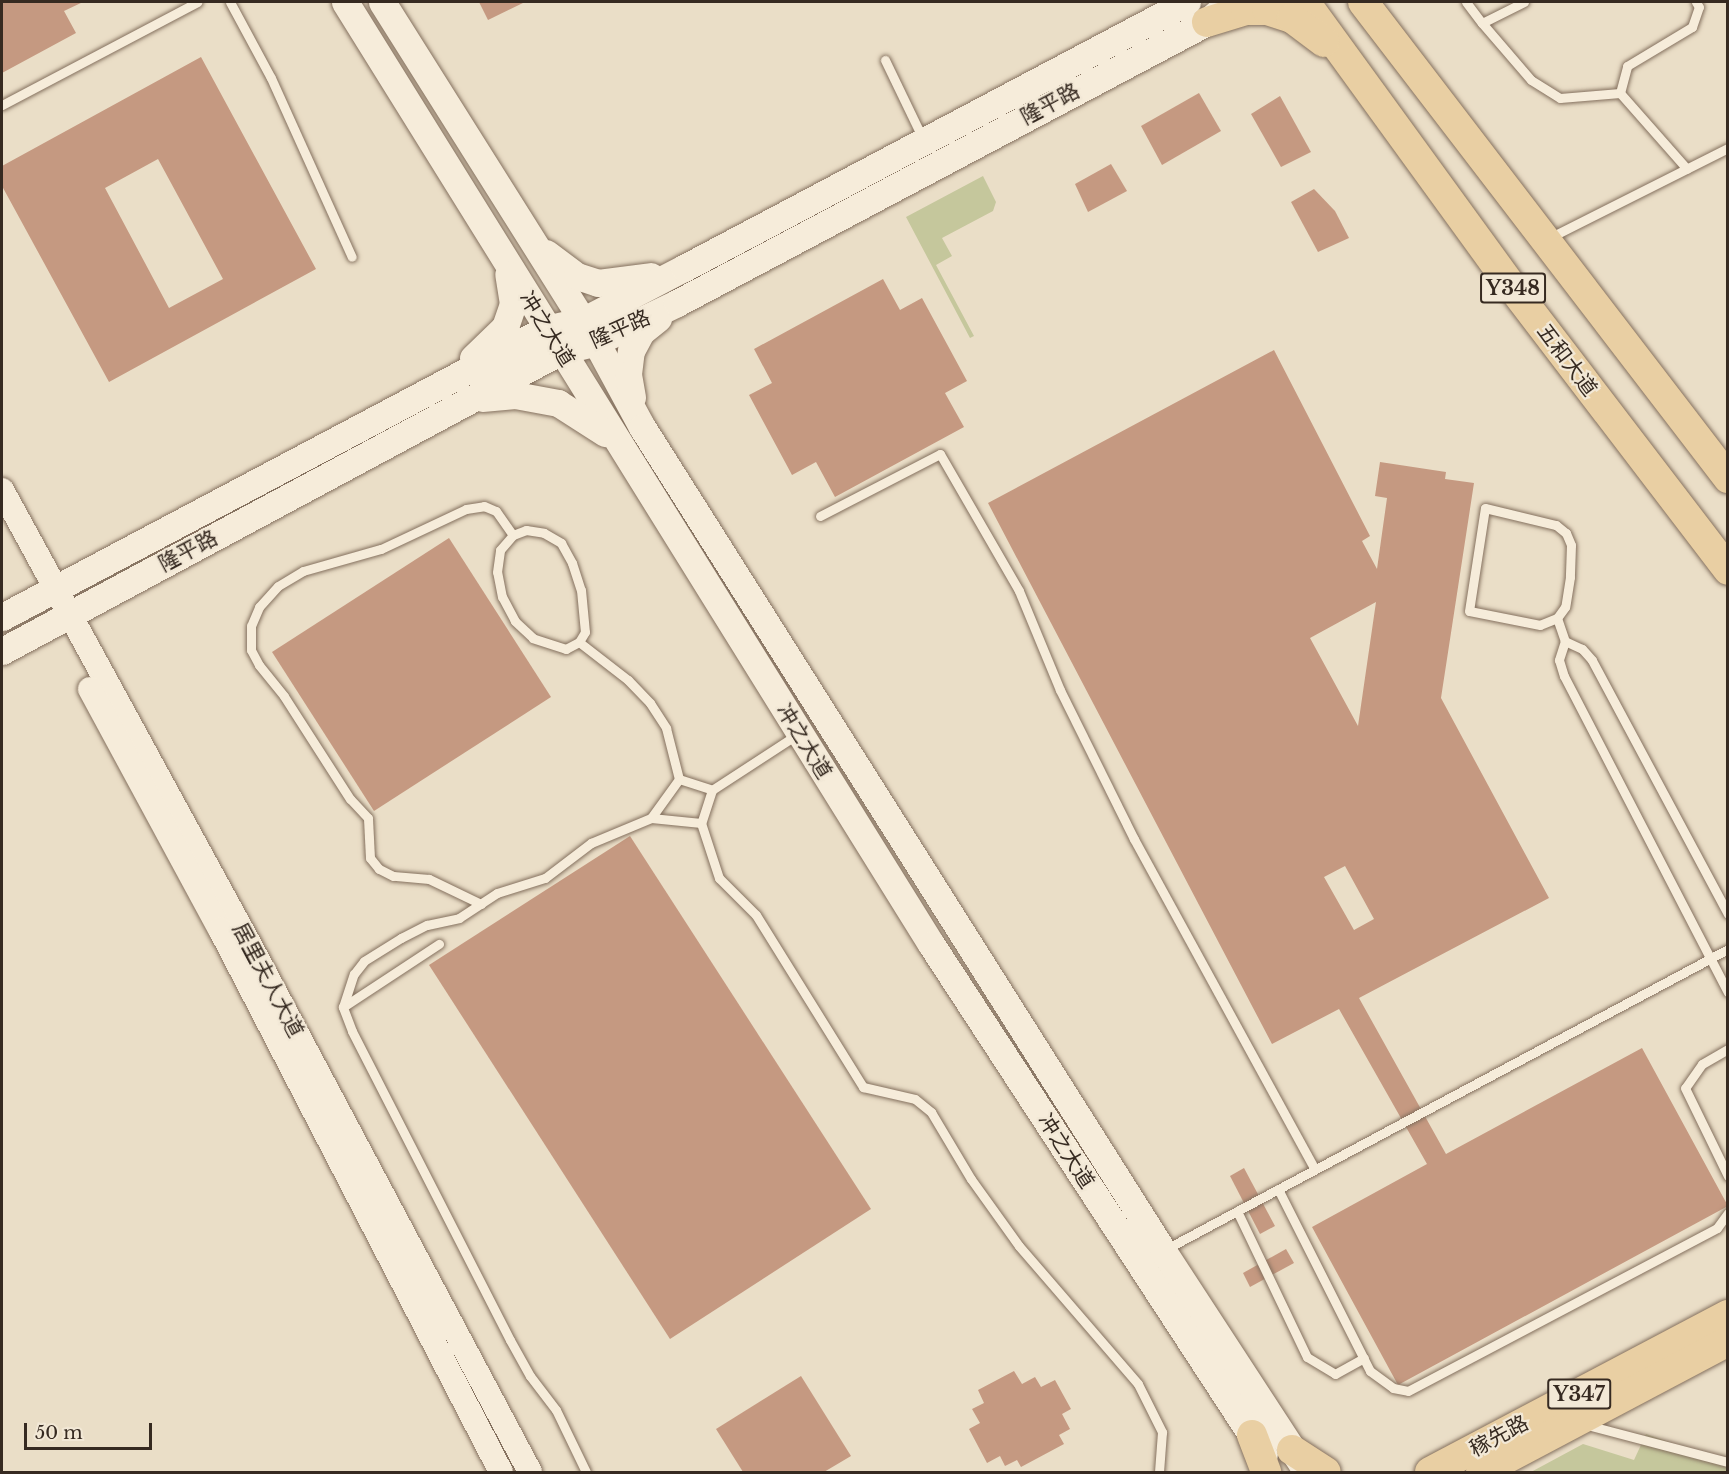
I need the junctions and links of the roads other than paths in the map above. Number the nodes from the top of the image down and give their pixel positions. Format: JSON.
{"nodes":[{"id":1,"x":196,"y":2,"type":"edge"},
{"id":2,"x":230,"y":2,"type":"edge"},
{"id":3,"x":345,"y":2,"type":"edge"},
{"id":4,"x":382,"y":2,"type":"edge"},
{"id":5,"x":1235,"y":2,"type":"edge"},
{"id":6,"x":1305,"y":2,"type":"edge"},
{"id":7,"x":1363,"y":2,"type":"edge"},
{"id":8,"x":1466,"y":2,"type":"edge"},
{"id":9,"x":1524,"y":2,"type":"edge"},
{"id":10,"x":1695,"y":2,"type":"edge"},
{"id":11,"x":1197,"y":12,"type":"edge"},
{"id":12,"x":1482,"y":23,"type":"junction"},
{"id":13,"x":885,"y":60,"type":"dead end"},
{"id":14,"x":1356,"y":69,"type":"junction"},
{"id":15,"x":1620,"y":93,"type":"junction"},
{"id":16,"x":2,"y":105,"type":"edge"},
{"id":17,"x":924,"y":141,"type":"junction"},
{"id":18,"x":1728,"y":148,"type":"edge"},
{"id":19,"x":1687,"y":169,"type":"junction"},
{"id":20,"x":518,"y":220,"type":"junction"},
{"id":21,"x":492,"y":241,"type":"junction"},
{"id":22,"x":1544,"y":241,"type":"junction"},
{"id":23,"x":352,"y":257,"type":"dead end"},
{"id":24,"x":684,"y":268,"type":"junction"},
{"id":25,"x":677,"y":303,"type":"junction"},
{"id":26,"x":589,"y":332,"type":"junction"},
{"id":27,"x":553,"y":340,"type":"junction"},
{"id":28,"x":451,"y":380,"type":"junction"},
{"id":29,"x":474,"y":398,"type":"junction"},
{"id":30,"x":642,"y":427,"type":"junction"},
{"id":31,"x":616,"y":440,"type":"junction"},
{"id":32,"x":1728,"y":478,"type":"edge"},
{"id":33,"x":2,"y":490,"type":"edge"},
{"id":34,"x":820,"y":516,"type":"dead end"},
{"id":35,"x":2,"y":526,"type":"edge"},
{"id":36,"x":513,"y":535,"type":"junction"},
{"id":37,"x":1728,"y":570,"type":"edge"},
{"id":38,"x":47,"y":593,"type":"junction"},
{"id":39,"x":2,"y":617,"type":"edge"},
{"id":40,"x":1557,"y":618,"type":"junction"},
{"id":41,"x":61,"y":619,"type":"junction"},
{"id":42,"x":1565,"y":641,"type":"junction"},
{"id":43,"x":579,"y":642,"type":"junction"},
{"id":44,"x":2,"y":651,"type":"edge"},
{"id":45,"x":798,"y":734,"type":"junction"},
{"id":46,"x":679,"y":779,"type":"junction"},
{"id":47,"x":712,"y":790,"type":"junction"},
{"id":48,"x":651,"y":818,"type":"junction"},
{"id":49,"x":700,"y":823,"type":"junction"},
{"id":50,"x":481,"y":904,"type":"junction"},
{"id":51,"x":1728,"y":914,"type":"edge"},
{"id":52,"x":439,"y":944,"type":"dead end"},
{"id":53,"x":1728,"y":950,"type":"edge"},
{"id":54,"x":1710,"y":959,"type":"junction"},
{"id":55,"x":1728,"y":992,"type":"edge"},
{"id":56,"x":344,"y":1007,"type":"junction"},
{"id":57,"x":1728,"y":1049,"type":"edge"},
{"id":58,"x":1316,"y":1169,"type":"junction"},
{"id":59,"x":1728,"y":1176,"type":"edge"},
{"id":60,"x":1278,"y":1189,"type":"junction"},
{"id":61,"x":1237,"y":1211,"type":"junction"},
{"id":62,"x":1728,"y":1213,"type":"edge"},
{"id":63,"x":1163,"y":1251,"type":"junction"},
{"id":64,"x":1728,"y":1315,"type":"edge"},
{"id":65,"x":1728,"y":1341,"type":"edge"},
{"id":66,"x":1364,"y":1359,"type":"junction"},
{"id":67,"x":1576,"y":1422,"type":"junction"},
{"id":68,"x":1252,"y":1435,"type":"junction"},
{"id":69,"x":1728,"y":1462,"type":"edge"},
{"id":70,"x":1292,"y":1465,"type":"edge"},
{"id":71,"x":1430,"y":1472,"type":"edge"},
{"id":72,"x":501,"y":1473,"type":"edge"},
{"id":73,"x":530,"y":1473,"type":"edge"},
{"id":74,"x":586,"y":1473,"type":"edge"},
{"id":75,"x":1159,"y":1473,"type":"edge"},
{"id":76,"x":1266,"y":1473,"type":"edge"},
{"id":77,"x":1326,"y":1473,"type":"edge"},
{"id":78,"x":1481,"y":1473,"type":"edge"}],
"edges":[{"from":1,"to":16,"type":"lane"},
{"from":2,"to":23,"type":"lane"},
{"from":3,"to":21,"type":"main road","name":"冲之大道"},
{"from":4,"to":20,"type":"main road","name":"冲之大道"},
{"from":5,"to":11,"type":"main road","name":"隆平路"},
{"from":6,"to":14,"type":"main road","name":"五和大道","number":"Y348"},
{"from":7,"to":22,"type":"main road","number":"Y348"},
{"from":8,"to":12,"type":"lane"},
{"from":9,"to":12,"type":"lane"},
{"from":10,"to":15,"type":"lane"},
{"from":11,"to":14,"type":"main road"},
{"from":11,"to":17,"type":"main road","name":"隆平路"},
{"from":11,"to":25,"type":"main road","name":"隆平路"},
{"from":12,"to":15,"type":"lane"},
{"from":13,"to":17,"type":"lane"},
{"from":14,"to":37,"type":"main road","name":"五和大道","number":"Y348"},
{"from":15,"to":19,"type":"lane"},
{"from":17,"to":24,"type":"main road","name":"隆平路"},
{"from":18,"to":19,"type":"lane"},
{"from":19,"to":22,"type":"lane"},
{"from":20,"to":24,"type":"main road"},
{"from":20,"to":26,"type":"main road","name":"冲之大道"},
{"from":21,"to":27,"type":"main road","name":"冲之大道"},
{"from":21,"to":28,"type":"main road"},
{"from":22,"to":32,"type":"main road","number":"Y348"},
{"from":24,"to":26,"type":"main road","name":"隆平路"},
{"from":25,"to":26,"type":"main road","name":"隆平路"},
{"from":25,"to":30,"type":"main road"},
{"from":26,"to":27,"type":"main road","name":"隆平路"},
{"from":26,"to":30,"type":"main road","name":"冲之大道"},
{"from":27,"to":28,"type":"main road","name":"隆平路"},
{"from":27,"to":29,"type":"main road","name":"隆平路"},
{"from":27,"to":31,"type":"main road","name":"冲之大道"},
{"from":28,"to":38,"type":"main road","name":"隆平路"},
{"from":29,"to":31,"type":"main road"},
{"from":29,"to":41,"type":"main road","name":"隆平路"},
{"from":30,"to":63,"type":"main road","name":"冲之大道"},
{"from":31,"to":45,"type":"main road","name":"冲之大道"},
{"from":33,"to":38,"type":"street","name":"居里夫人大道"},
{"from":34,"to":58,"type":"lane"},
{"from":35,"to":38,"type":"street","name":"居里夫人大道"},
{"from":36,"to":43,"type":"lane"},
{"from":36,"to":43,"type":"lane"},
{"from":36,"to":50,"type":"lane"},
{"from":38,"to":39,"type":"main road","name":"隆平路"},
{"from":38,"to":41,"type":"street","name":"居里夫人大道"},
{"from":40,"to":40,"type":"lane"},
{"from":40,"to":42,"type":"lane"},
{"from":41,"to":44,"type":"main road","name":"隆平路"},
{"from":41,"to":72,"type":"street","name":"居里夫人大道"},
{"from":41,"to":73,"type":"street","name":"居里夫人大道"},
{"from":42,"to":51,"type":"lane"},
{"from":42,"to":54,"type":"lane"},
{"from":43,"to":46,"type":"lane"},
{"from":45,"to":47,"type":"lane"},
{"from":45,"to":68,"type":"main road","name":"冲之大道"},
{"from":46,"to":47,"type":"lane"},
{"from":46,"to":48,"type":"lane"},
{"from":47,"to":49,"type":"lane"},
{"from":48,"to":49,"type":"lane"},
{"from":48,"to":50,"type":"lane"},
{"from":49,"to":75,"type":"lane"},
{"from":50,"to":56,"type":"lane"},
{"from":52,"to":56,"type":"lane"},
{"from":53,"to":54,"type":"lane"},
{"from":54,"to":55,"type":"lane"},
{"from":54,"to":58,"type":"lane"},
{"from":56,"to":74,"type":"lane"},
{"from":57,"to":59,"type":"lane"},
{"from":58,"to":60,"type":"lane"},
{"from":60,"to":61,"type":"lane"},
{"from":60,"to":66,"type":"lane"},
{"from":61,"to":63,"type":"lane"},
{"from":61,"to":66,"type":"lane"},
{"from":62,"to":66,"type":"lane"},
{"from":63,"to":70,"type":"main road","name":"冲之大道"},
{"from":64,"to":71,"type":"main road","name":"稼先路","number":"Y347"},
{"from":65,"to":67,"type":"main road","name":"稼先路","number":"Y347"},
{"from":67,"to":69,"type":"lane"},
{"from":67,"to":78,"type":"main road","name":"稼先路","number":"Y347"},
{"from":68,"to":70,"type":"main road","name":"冲之大道"},
{"from":68,"to":76,"type":"main road"},
{"from":70,"to":77,"type":"main road"}]}
